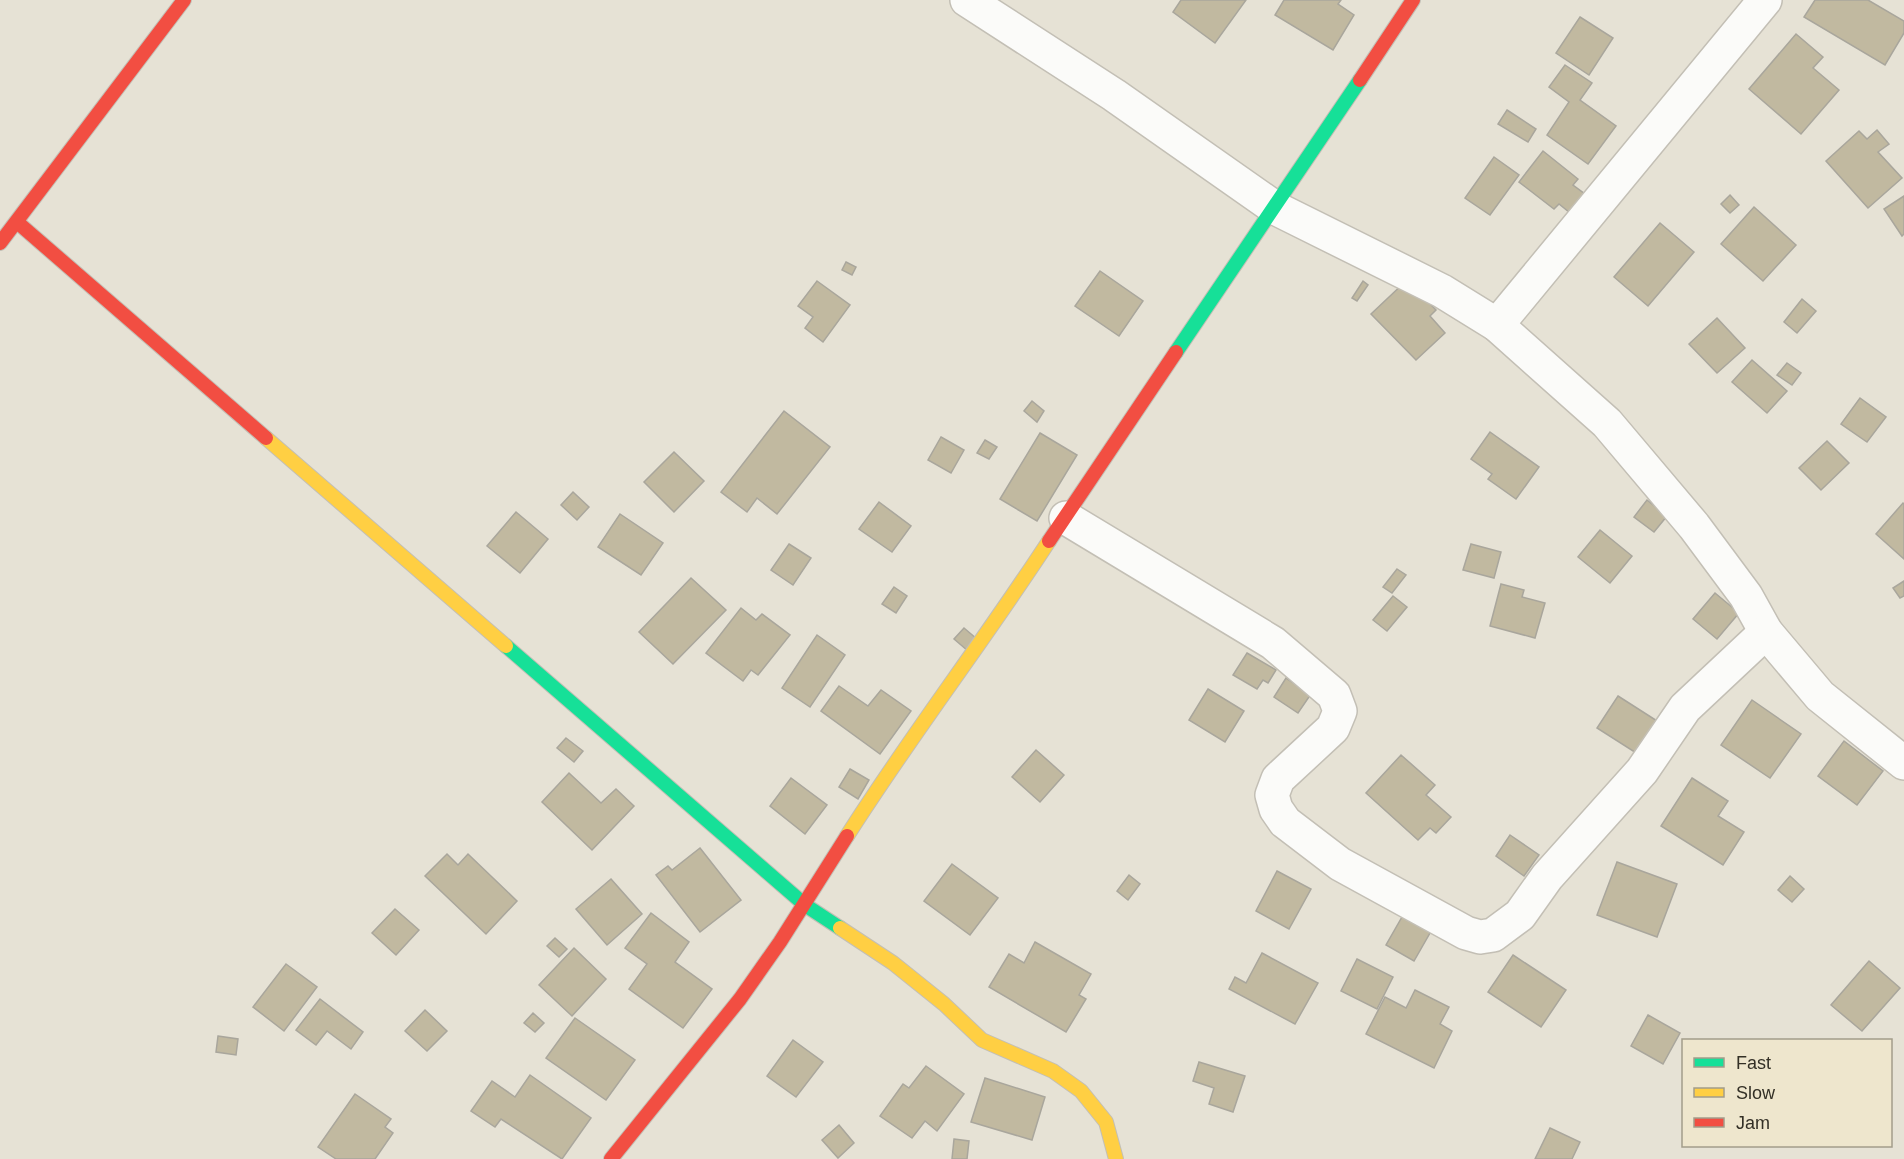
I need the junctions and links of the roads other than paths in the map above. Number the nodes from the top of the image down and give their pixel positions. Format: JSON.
{"nodes":[{"id":1,"x":184,"y":0,"type":"edge"},
{"id":2,"x":967,"y":0,"type":"edge"},
{"id":3,"x":1413,"y":0,"type":"edge"},
{"id":4,"x":1765,"y":0,"type":"edge"},
{"id":5,"x":1275,"y":208,"type":"junction"},
{"id":6,"x":16,"y":222,"type":"junction"},
{"id":7,"x":0,"y":243,"type":"edge"},
{"id":8,"x":1497,"y":325,"type":"junction"},
{"id":9,"x":1066,"y":518,"type":"junction"},
{"id":10,"x":1766,"y":632,"type":"junction"},
{"id":11,"x":1904,"y":763,"type":"edge"},
{"id":12,"x":805,"y":904,"type":"junction"},
{"id":13,"x":611,"y":1159,"type":"edge"},
{"id":14,"x":1116,"y":1159,"type":"edge"}],
"edges":[{"from":1,"to":6,"type":"street"},
{"from":2,"to":5,"type":"street"},
{"from":3,"to":5,"type":"street"},
{"from":4,"to":8,"type":"street"},
{"from":5,"to":8,"type":"street"},
{"from":5,"to":9,"type":"street"},
{"from":6,"to":7,"type":"street"},
{"from":6,"to":12,"type":"street"},
{"from":8,"to":10,"type":"street"},
{"from":9,"to":10,"type":"street"},
{"from":9,"to":12,"type":"street"},
{"from":10,"to":11,"type":"street"},
{"from":12,"to":13,"type":"street"},
{"from":12,"to":14,"type":"street"}]}
